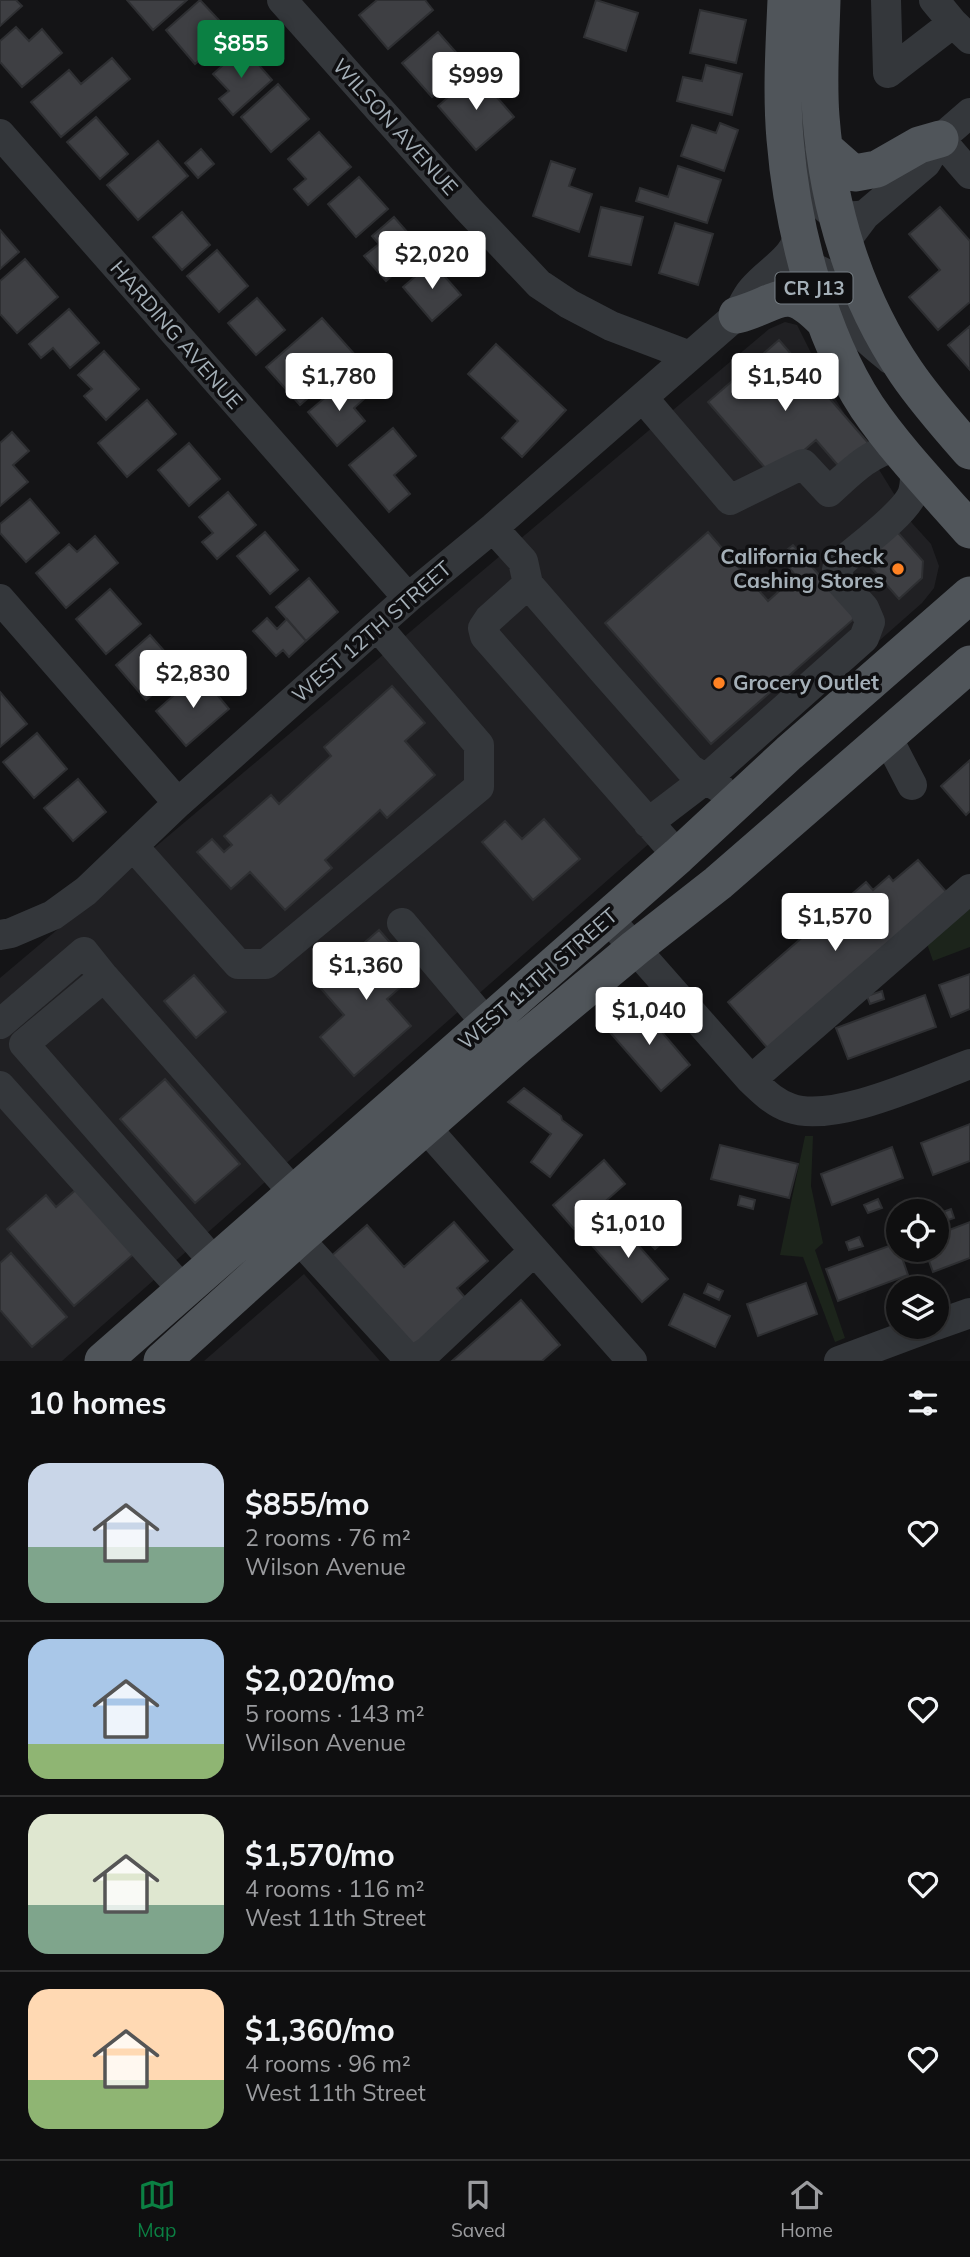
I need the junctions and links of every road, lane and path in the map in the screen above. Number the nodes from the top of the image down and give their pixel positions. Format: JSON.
{"nodes":[{"id":1,"x":282,"y":0,"type":"edge"},
{"id":2,"x":786,"y":0,"type":"edge"},
{"id":3,"x":822,"y":0,"type":"edge"},
{"id":4,"x":886,"y":0,"type":"edge"},
{"id":5,"x":934,"y":0,"type":"edge"},
{"id":6,"x":962,"y":31,"type":"edge"},
{"id":7,"x":783,"y":71,"type":"junction"},
{"id":8,"x":970,"y":113,"type":"edge"},
{"id":9,"x":0,"y":134,"type":"edge"},
{"id":10,"x":940,"y":139,"type":"junction"},
{"id":11,"x":824,"y":148,"type":"junction"},
{"id":12,"x":970,"y":174,"type":"edge"},
{"id":13,"x":851,"y":215,"type":"junction"},
{"id":14,"x":794,"y":266,"type":"junction"},
{"id":15,"x":737,"y":315,"type":"junction"},
{"id":16,"x":825,"y":322,"type":"junction"},
{"id":17,"x":690,"y":356,"type":"junction"},
{"id":18,"x":906,"y":373,"type":"junction"},
{"id":19,"x":643,"y":398,"type":"junction"},
{"id":20,"x":970,"y":451,"type":"edge"},
{"id":21,"x":906,"y":457,"type":"junction"},
{"id":22,"x":493,"y":528,"type":"junction"},
{"id":23,"x":970,"y":530,"type":"edge"},
{"id":24,"x":528,"y":583,"type":"junction"},
{"id":25,"x":970,"y":595,"type":"edge"},
{"id":26,"x":408,"y":598,"type":"junction"},
{"id":27,"x":0,"y":599,"type":"edge"},
{"id":28,"x":377,"y":626,"type":"junction"},
{"id":29,"x":970,"y":664,"type":"edge"},
{"id":30,"x":887,"y":737,"type":"junction"},
{"id":31,"x":707,"y":778,"type":"junction"},
{"id":32,"x":912,"y":785,"type":"dead end"},
{"id":33,"x":740,"y":801,"type":"junction"},
{"id":34,"x":178,"y":803,"type":"junction"},
{"id":35,"x":648,"y":823,"type":"junction"},
{"id":36,"x":133,"y":846,"type":"junction"},
{"id":37,"x":678,"y":856,"type":"junction"},
{"id":38,"x":970,"y":889,"type":"edge"},
{"id":39,"x":608,"y":918,"type":"junction"},
{"id":40,"x":402,"y":923,"type":"dead end"},
{"id":41,"x":0,"y":935,"type":"edge"},
{"id":42,"x":635,"y":948,"type":"junction"},
{"id":43,"x":104,"y":977,"type":"junction"},
{"id":44,"x":0,"y":1024,"type":"edge"},
{"id":45,"x":487,"y":1024,"type":"junction"},
{"id":46,"x":970,"y":1064,"type":"edge"},
{"id":47,"x":751,"y":1080,"type":"junction"},
{"id":48,"x":0,"y":1086,"type":"edge"},
{"id":49,"x":401,"y":1099,"type":"junction"},
{"id":50,"x":424,"y":1127,"type":"junction"},
{"id":51,"x":295,"y":1193,"type":"junction"},
{"id":52,"x":298,"y":1238,"type":"junction"},
{"id":53,"x":534,"y":1251,"type":"junction"},
{"id":54,"x":215,"y":1263,"type":"junction"},
{"id":55,"x":183,"y":1290,"type":"junction"},
{"id":56,"x":970,"y":1313,"type":"edge"},
{"id":57,"x":949,"y":1321,"type":"edge"},
{"id":58,"x":899,"y":1339,"type":"edge"},
{"id":59,"x":625,"y":1359,"type":"edge"},
{"id":60,"x":103,"y":1361,"type":"edge"},
{"id":61,"x":162,"y":1361,"type":"edge"},
{"id":62,"x":839,"y":1361,"type":"edge"}],
"edges":[{"from":1,"to":17,"type":"street","name":"WILSON AVENUE"},
{"from":2,"to":7,"type":"main road","number":"CR J13"},
{"from":3,"to":11,"type":"main road","number":"CR J13"},
{"from":4,"to":6,"type":"street"},
{"from":5,"to":6,"type":"street"},
{"from":7,"to":13,"type":"street"},
{"from":7,"to":14,"type":"main road","number":"CR J13"},
{"from":8,"to":10,"type":"street"},
{"from":9,"to":26,"type":"street","name":"HARDING AVENUE"},
{"from":10,"to":11,"type":"main road"},
{"from":10,"to":12,"type":"street"},
{"from":10,"to":13,"type":"street"},
{"from":11,"to":13,"type":"main road","number":"CR J13"},
{"from":13,"to":18,"type":"main road","number":"CR J13"},
{"from":14,"to":15,"type":"street","name":"WEST 12TH STREET"},
{"from":14,"to":16,"type":"main road","number":"CR J13"},
{"from":14,"to":18,"type":"street"},
{"from":15,"to":16,"type":"main road"},
{"from":15,"to":17,"type":"street","name":"WEST 12TH STREET"},
{"from":16,"to":21,"type":"main road","number":"CR J13"},
{"from":17,"to":19,"type":"street","name":"WEST 12TH STREET"},
{"from":18,"to":20,"type":"main road","number":"CR J13"},
{"from":19,"to":21,"type":"street"},
{"from":19,"to":22,"type":"street","name":"WEST 12TH STREET"},
{"from":21,"to":23,"type":"main road","number":"CR J13"},
{"from":21,"to":31,"type":"street"},
{"from":22,"to":24,"type":"street"},
{"from":22,"to":26,"type":"street","name":"WEST 12TH STREET"},
{"from":24,"to":31,"type":"street"},
{"from":24,"to":35,"type":"street"},
{"from":25,"to":33,"type":"main road","name":"WEST 11TH STREET"},
{"from":26,"to":28,"type":"street","name":"WEST 12TH STREET"},
{"from":27,"to":34,"type":"street"},
{"from":28,"to":34,"type":"street","name":"WEST 12TH STREET"},
{"from":28,"to":36,"type":"street"},
{"from":29,"to":30,"type":"main road","name":"WEST 11TH STREET"},
{"from":30,"to":32,"type":"street"},
{"from":30,"to":42,"type":"main road","name":"WEST 11TH STREET"},
{"from":31,"to":33,"type":"street"},
{"from":31,"to":35,"type":"street"},
{"from":33,"to":37,"type":"main road","name":"WEST 11TH STREET"},
{"from":34,"to":36,"type":"street","name":"WEST 12TH STREET"},
{"from":35,"to":37,"type":"street"},
{"from":36,"to":41,"type":"street","name":"WEST 12TH STREET"},
{"from":37,"to":39,"type":"main road","name":"WEST 11TH STREET"},
{"from":38,"to":47,"type":"street"},
{"from":39,"to":42,"type":"street"},
{"from":39,"to":45,"type":"main road","name":"WEST 11TH STREET"},
{"from":40,"to":45,"type":"street"},
{"from":42,"to":47,"type":"street"},
{"from":42,"to":50,"type":"main road","name":"WEST 11TH STREET"},
{"from":43,"to":44,"type":"street"},
{"from":43,"to":51,"type":"street"},
{"from":43,"to":54,"type":"street"},
{"from":45,"to":49,"type":"main road","name":"WEST 11TH STREET"},
{"from":46,"to":47,"type":"street"},
{"from":48,"to":55,"type":"street"},
{"from":49,"to":50,"type":"street"},
{"from":49,"to":51,"type":"main road","name":"WEST 11TH STREET"},
{"from":50,"to":52,"type":"main road","name":"WEST 11TH STREET"},
{"from":50,"to":53,"type":"street"},
{"from":51,"to":54,"type":"main road","name":"WEST 11TH STREET"},
{"from":52,"to":53,"type":"street"},
{"from":52,"to":61,"type":"main road","name":"WEST 11TH STREET"},
{"from":53,"to":59,"type":"street"},
{"from":54,"to":55,"type":"main road","name":"WEST 11TH STREET"},
{"from":55,"to":60,"type":"main road","name":"WEST 11TH STREET"},
{"from":56,"to":57,"type":"street"},
{"from":58,"to":62,"type":"street"}]}
